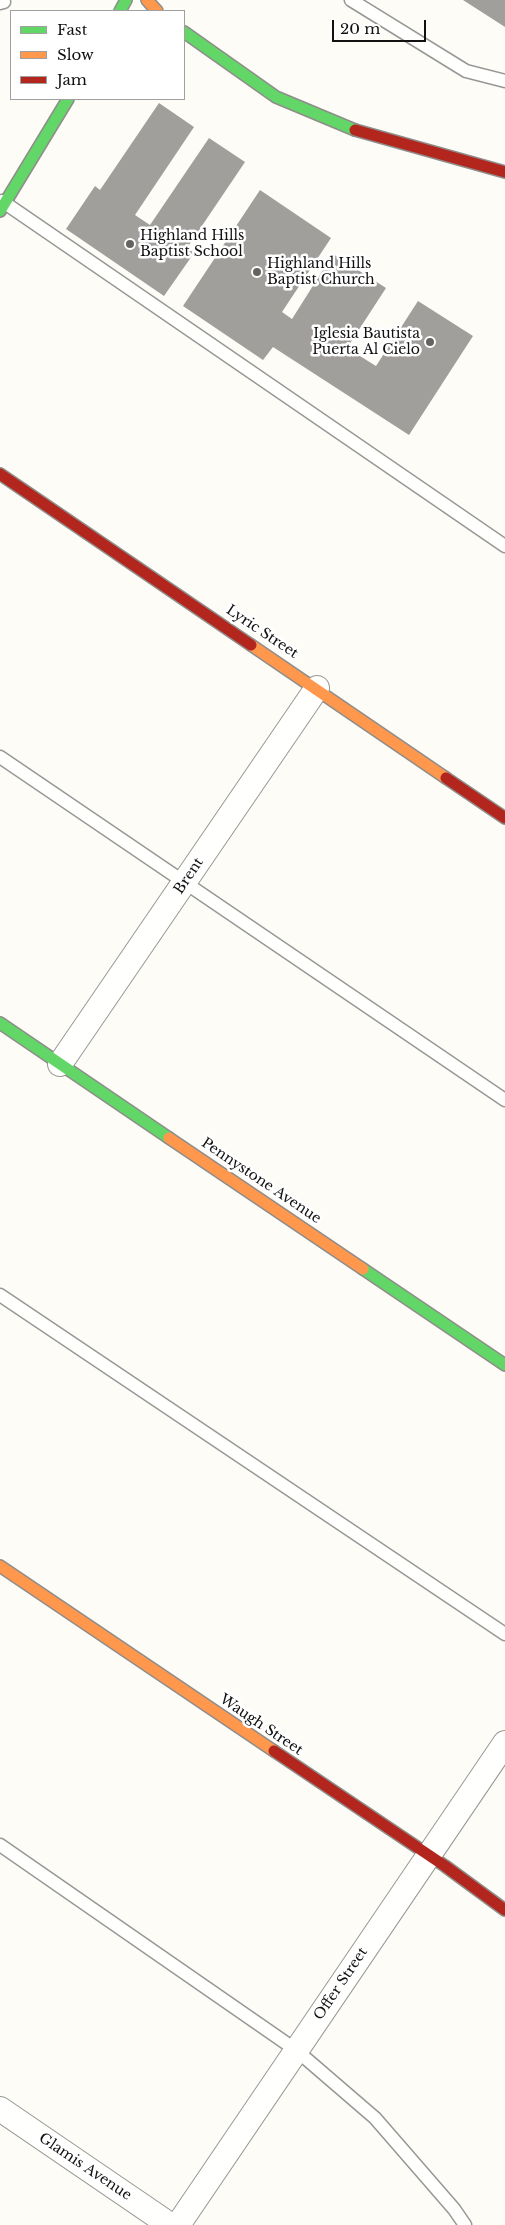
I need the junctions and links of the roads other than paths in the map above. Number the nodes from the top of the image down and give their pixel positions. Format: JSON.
{"nodes":[{"id":1,"x":147,"y":0,"type":"edge"},
{"id":2,"x":351,"y":0,"type":"edge"},
{"id":3,"x":156,"y":10,"type":"edge"},
{"id":4,"x":185,"y":33,"type":"edge"},
{"id":5,"x":505,"y":81,"type":"edge"},
{"id":6,"x":67,"y":100,"type":"edge"},
{"id":7,"x":505,"y":172,"type":"edge"},
{"id":8,"x":0,"y":180,"type":"edge"},
{"id":9,"x":14,"y":189,"type":"junction"},
{"id":10,"x":2,"y":205,"type":"edge"},
{"id":11,"x":0,"y":474,"type":"edge"},
{"id":12,"x":505,"y":546,"type":"edge"},
{"id":13,"x":317,"y":688,"type":"junction"},
{"id":14,"x":0,"y":756,"type":"edge"},
{"id":15,"x":505,"y":818,"type":"edge"},
{"id":16,"x":185,"y":882,"type":"junction"},
{"id":17,"x":0,"y":1023,"type":"edge"},
{"id":18,"x":60,"y":1064,"type":"junction"},
{"id":19,"x":505,"y":1100,"type":"edge"},
{"id":20,"x":0,"y":1295,"type":"edge"},
{"id":21,"x":505,"y":1365,"type":"edge"},
{"id":22,"x":0,"y":1566,"type":"edge"},
{"id":23,"x":505,"y":1634,"type":"edge"},
{"id":24,"x":505,"y":1743,"type":"edge"},
{"id":25,"x":0,"y":1845,"type":"edge"},
{"id":26,"x":428,"y":1856,"type":"junction"},
{"id":27,"x":505,"y":1910,"type":"edge"},
{"id":28,"x":296,"y":2050,"type":"junction"},
{"id":29,"x":0,"y":2109,"type":"edge"},
{"id":30,"x":170,"y":2225,"type":"edge"},
{"id":31,"x":178,"y":2225,"type":"edge"},
{"id":32,"x":465,"y":2225,"type":"edge"}],
"edges":[{"from":1,"to":3,"type":"street"},
{"from":2,"to":5,"type":"lane"},
{"from":4,"to":7,"type":"street"},
{"from":6,"to":9,"type":"street"},
{"from":8,"to":9,"type":"lane"},
{"from":9,"to":10,"type":"street"},
{"from":10,"to":12,"type":"lane"},
{"from":11,"to":13,"type":"street","name":"Lyric Street"},
{"from":13,"to":15,"type":"street","name":"Lyric Street"},
{"from":13,"to":16,"type":"street","name":"Brent"},
{"from":14,"to":16,"type":"lane"},
{"from":16,"to":18,"type":"street","name":"Brent"},
{"from":16,"to":19,"type":"lane"},
{"from":17,"to":18,"type":"street","name":"Pennystone Avenue"},
{"from":18,"to":21,"type":"street","name":"Pennystone Avenue"},
{"from":20,"to":23,"type":"lane"},
{"from":22,"to":26,"type":"street","name":"Waugh Street"},
{"from":24,"to":26,"type":"street","name":"Offer Street"},
{"from":25,"to":28,"type":"lane"},
{"from":26,"to":27,"type":"street","name":"Waugh Street"},
{"from":26,"to":28,"type":"street","name":"Offer Street"},
{"from":28,"to":31,"type":"street","name":"Offer Street"},
{"from":28,"to":32,"type":"lane"},
{"from":29,"to":30,"type":"street","name":"Glamis Avenue"}]}
